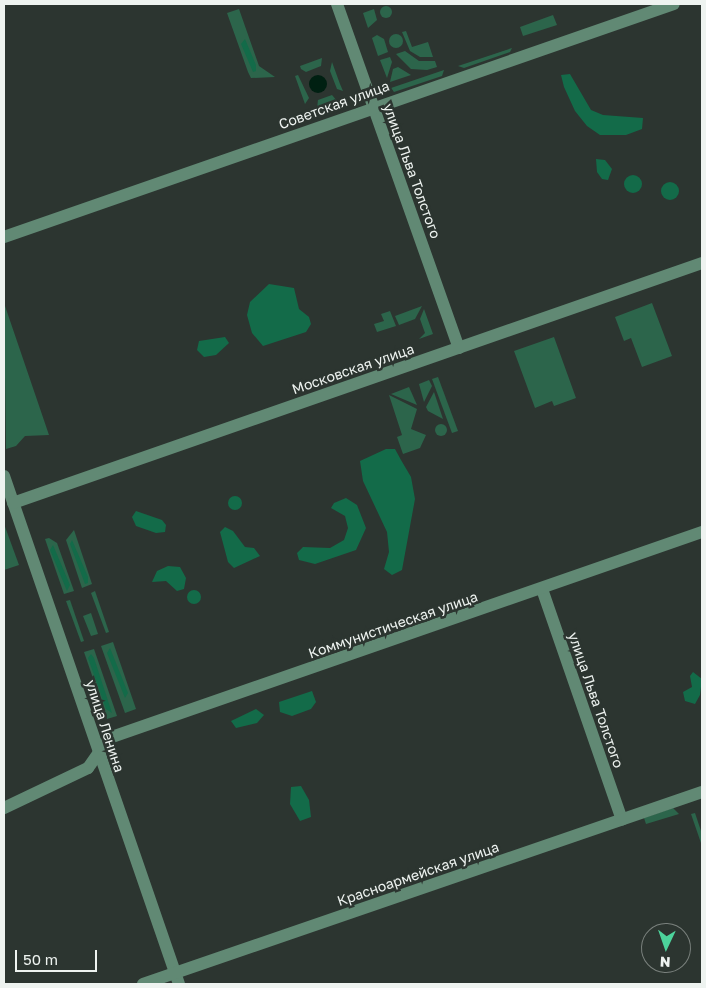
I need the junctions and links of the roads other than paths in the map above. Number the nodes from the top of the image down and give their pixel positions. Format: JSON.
{"nodes":[{"id":1,"x":336,"y":4,"type":"edge"},
{"id":2,"x":674,"y":4,"type":"edge"},
{"id":3,"x":374,"y":108,"type":"junction"},
{"id":4,"x":4,"y":237,"type":"edge"},
{"id":5,"x":702,"y":263,"type":"edge"},
{"id":6,"x":459,"y":348,"type":"junction"},
{"id":7,"x":4,"y":476,"type":"edge"},
{"id":8,"x":13,"y":503,"type":"junction"},
{"id":9,"x":702,"y":532,"type":"edge"},
{"id":10,"x":542,"y":589,"type":"junction"},
{"id":11,"x":98,"y":751,"type":"junction"},
{"id":12,"x":702,"y":792,"type":"edge"},
{"id":13,"x":4,"y":808,"type":"edge"},
{"id":14,"x":622,"y":820,"type":"junction"},
{"id":15,"x":177,"y":979,"type":"edge"},
{"id":16,"x":144,"y":984,"type":"edge"}],
"edges":[{"from":1,"to":3,"type":"street","name":"улица Льва Толстого"},
{"from":2,"to":3,"type":"street","name":"Советская улица"},
{"from":3,"to":4,"type":"street","name":"Советская улица"},
{"from":3,"to":6,"type":"street","name":"улица Льва Толстого"},
{"from":5,"to":6,"type":"street","name":"Московская улица"},
{"from":6,"to":8,"type":"street","name":"Московская улица"},
{"from":7,"to":8,"type":"street","name":"улица Ленина"},
{"from":8,"to":11,"type":"street","name":"улица Ленина"},
{"from":9,"to":10,"type":"street","name":"Коммунистическая улица"},
{"from":10,"to":11,"type":"street","name":"Коммунистическая улица"},
{"from":10,"to":14,"type":"street","name":"улица Льва Толстого"},
{"from":11,"to":13,"type":"street","name":"Коммунистическая улица"},
{"from":11,"to":15,"type":"street","name":"улица Ленина"},
{"from":12,"to":14,"type":"street","name":"Красноармейская улица"},
{"from":14,"to":15,"type":"street","name":"Красноармейская улица"},
{"from":15,"to":16,"type":"street","name":"Красноармейская улица"}]}
